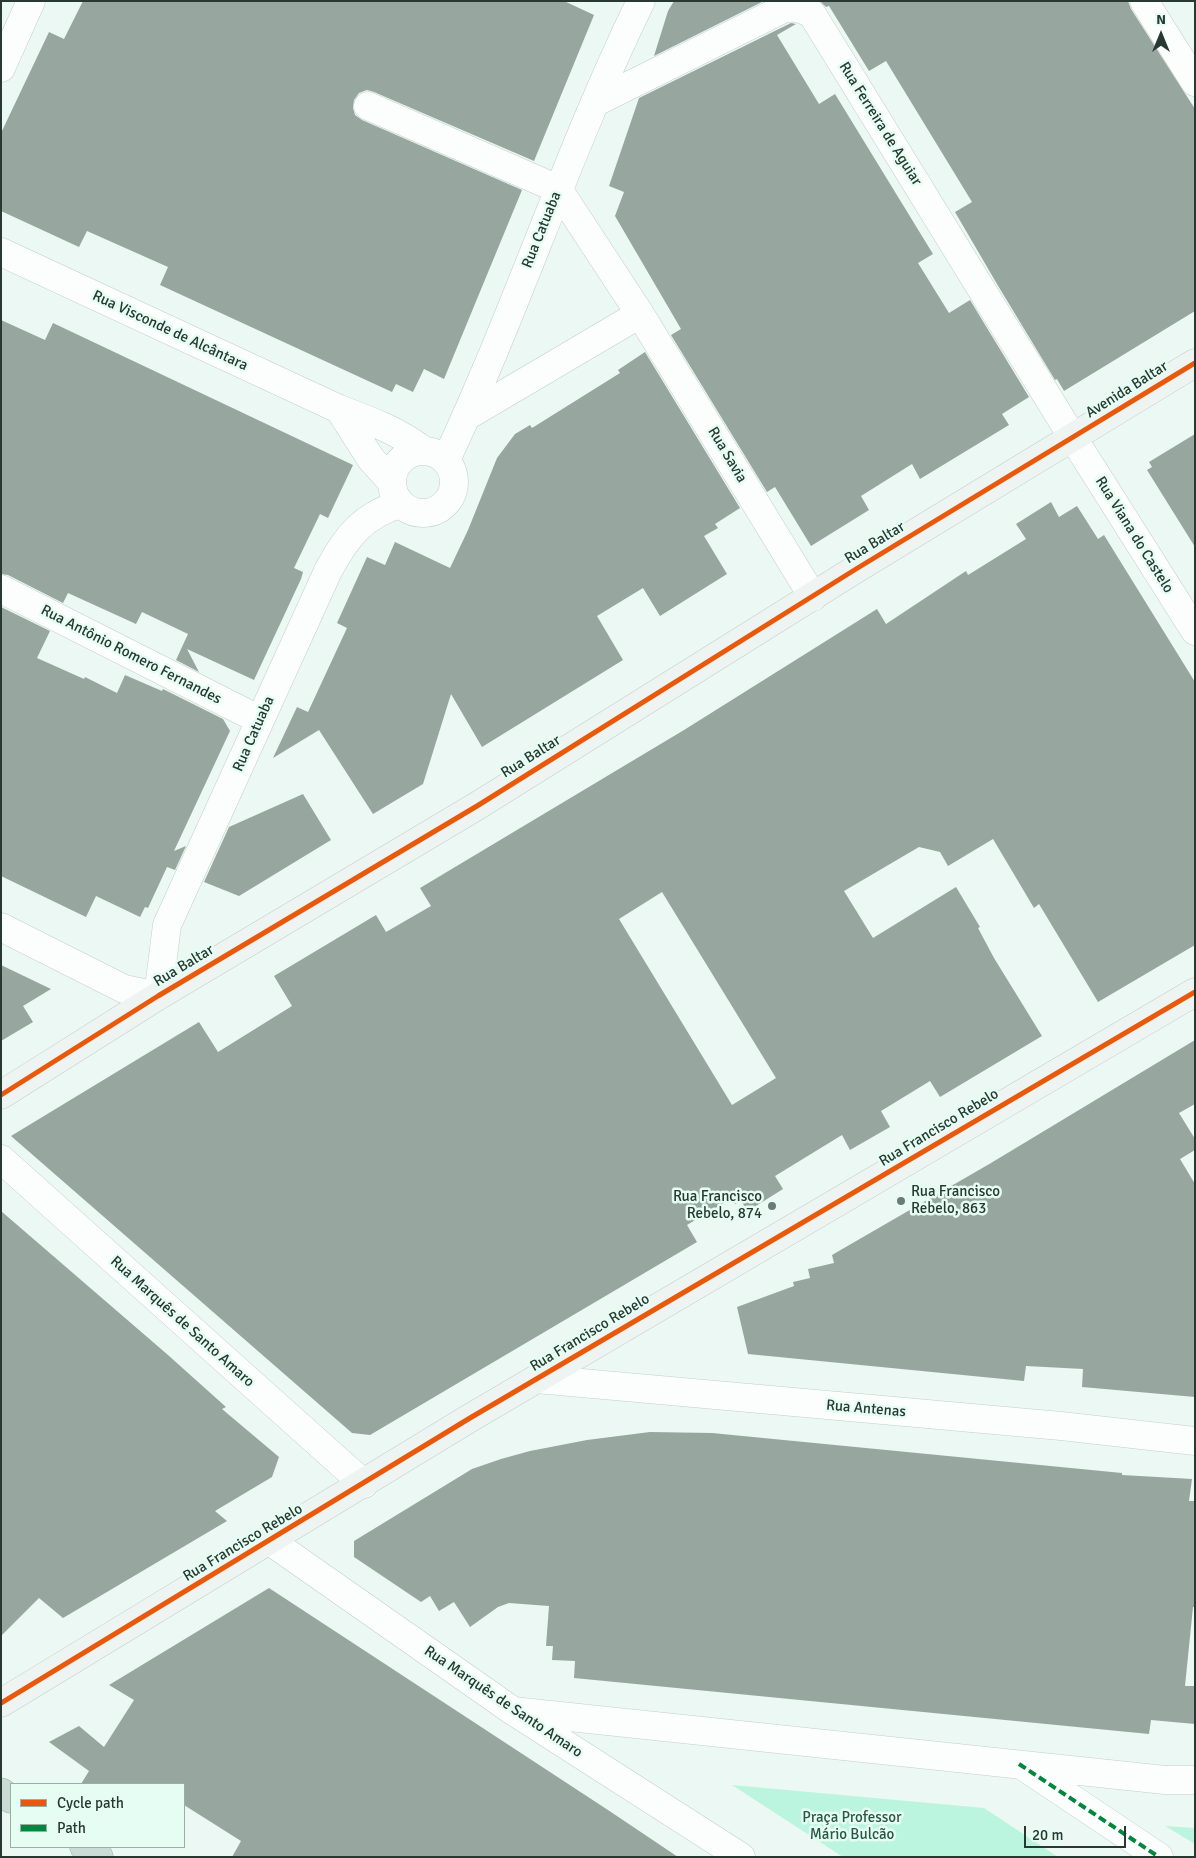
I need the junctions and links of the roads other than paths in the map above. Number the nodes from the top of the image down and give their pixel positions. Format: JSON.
{"nodes":[{"id":1,"x":31,"y":1,"type":"edge"},
{"id":2,"x":1144,"y":1,"type":"edge"},
{"id":3,"x":638,"y":2,"type":"edge"},
{"id":4,"x":1,"y":68,"type":"edge"},
{"id":5,"x":1195,"y":82,"type":"edge"},
{"id":6,"x":596,"y":102,"type":"junction"},
{"id":7,"x":368,"y":106,"type":"dead end"},
{"id":8,"x":558,"y":189,"type":"junction"},
{"id":9,"x":1,"y":252,"type":"edge"},
{"id":10,"x":640,"y":314,"type":"junction"},
{"id":11,"x":1195,"y":363,"type":"edge"},
{"id":12,"x":339,"y":409,"type":"junction"},
{"id":13,"x":467,"y":416,"type":"junction"},
{"id":14,"x":1073,"y":438,"type":"junction"},
{"id":15,"x":434,"y":455,"type":"junction"},
{"id":16,"x":395,"y":493,"type":"junction"},
{"id":17,"x":1,"y":589,"type":"edge"},
{"id":18,"x":813,"y":597,"type":"junction"},
{"id":19,"x":1195,"y":632,"type":"edge"},
{"id":20,"x":260,"y":720,"type":"junction"},
{"id":21,"x":1,"y":928,"type":"edge"},
{"id":22,"x":1195,"y":992,"type":"edge"},
{"id":23,"x":158,"y":996,"type":"junction"},
{"id":24,"x":1,"y":1095,"type":"edge"},
{"id":25,"x":1,"y":1159,"type":"edge"},
{"id":26,"x":538,"y":1379,"type":"junction"},
{"id":27,"x":1195,"y":1441,"type":"edge"},
{"id":28,"x":364,"y":1484,"type":"junction"},
{"id":29,"x":270,"y":1541,"type":"junction"},
{"id":30,"x":1,"y":1703,"type":"edge"},
{"id":31,"x":513,"y":1711,"type":"junction"},
{"id":32,"x":1019,"y":1764,"type":"junction"},
{"id":33,"x":1195,"y":1780,"type":"edge"},
{"id":34,"x":86,"y":1848,"type":"edge"},
{"id":35,"x":99,"y":1857,"type":"edge"},
{"id":36,"x":741,"y":1857,"type":"edge"},
{"id":37,"x":1159,"y":1857,"type":"edge"}],
"edges":[{"from":1,"to":4,"type":"street"},
{"from":2,"to":5,"type":"street"},
{"from":3,"to":6,"type":"street","name":"Rua Catuaba"},
{"from":6,"to":8,"type":"street","name":"Rua Catuaba"},
{"from":6,"to":14,"type":"street","name":"Rua Ferreira de Aguiar"},
{"from":7,"to":8,"type":"street"},
{"from":8,"to":10,"type":"street","name":"Rua Savia"},
{"from":8,"to":13,"type":"street","name":"Rua Catuaba"},
{"from":9,"to":12,"type":"street","name":"Rua Visconde de Alcântara"},
{"from":10,"to":13,"type":"street"},
{"from":10,"to":18,"type":"street","name":"Rua Savia"},
{"from":11,"to":14,"type":"street","name":"Avenida Baltar"},
{"from":12,"to":15,"type":"street","name":"Rua Visconde de Alcântara"},
{"from":12,"to":16,"type":"street"},
{"from":13,"to":15,"type":"street","name":"Rua Catuaba"},
{"from":14,"to":18,"type":"street","name":"Rua Baltar"},
{"from":14,"to":19,"type":"street","name":"Rua Viana do Castelo"},
{"from":15,"to":16,"type":"street"},
{"from":15,"to":16,"type":"street"},
{"from":16,"to":20,"type":"street","name":"Rua Catuaba"},
{"from":17,"to":20,"type":"street","name":"Rua Antônio Romero Fernandes"},
{"from":18,"to":23,"type":"street","name":"Rua Baltar"},
{"from":20,"to":23,"type":"street","name":"Rua Catuaba"},
{"from":21,"to":23,"type":"street"},
{"from":22,"to":26,"type":"street","name":"Rua Francisco Rebelo"},
{"from":23,"to":24,"type":"street","name":"Rua Baltar"},
{"from":25,"to":28,"type":"street","name":"Rua Marquês de Santo Amaro"},
{"from":26,"to":27,"type":"street","name":"Rua Antenas"},
{"from":26,"to":28,"type":"street","name":"Rua Francisco Rebelo"},
{"from":28,"to":29,"type":"street","name":"Rua Francisco Rebelo"},
{"from":29,"to":30,"type":"street","name":"Rua Francisco Rebelo"},
{"from":29,"to":31,"type":"street","name":"Rua Marquês de Santo Amaro"},
{"from":31,"to":32,"type":"street"},
{"from":31,"to":36,"type":"street","name":"Rua Marquês de Santo Amaro"},
{"from":32,"to":33,"type":"street"},
{"from":32,"to":37,"type":"street"},
{"from":34,"to":35,"type":"highway"}]}
